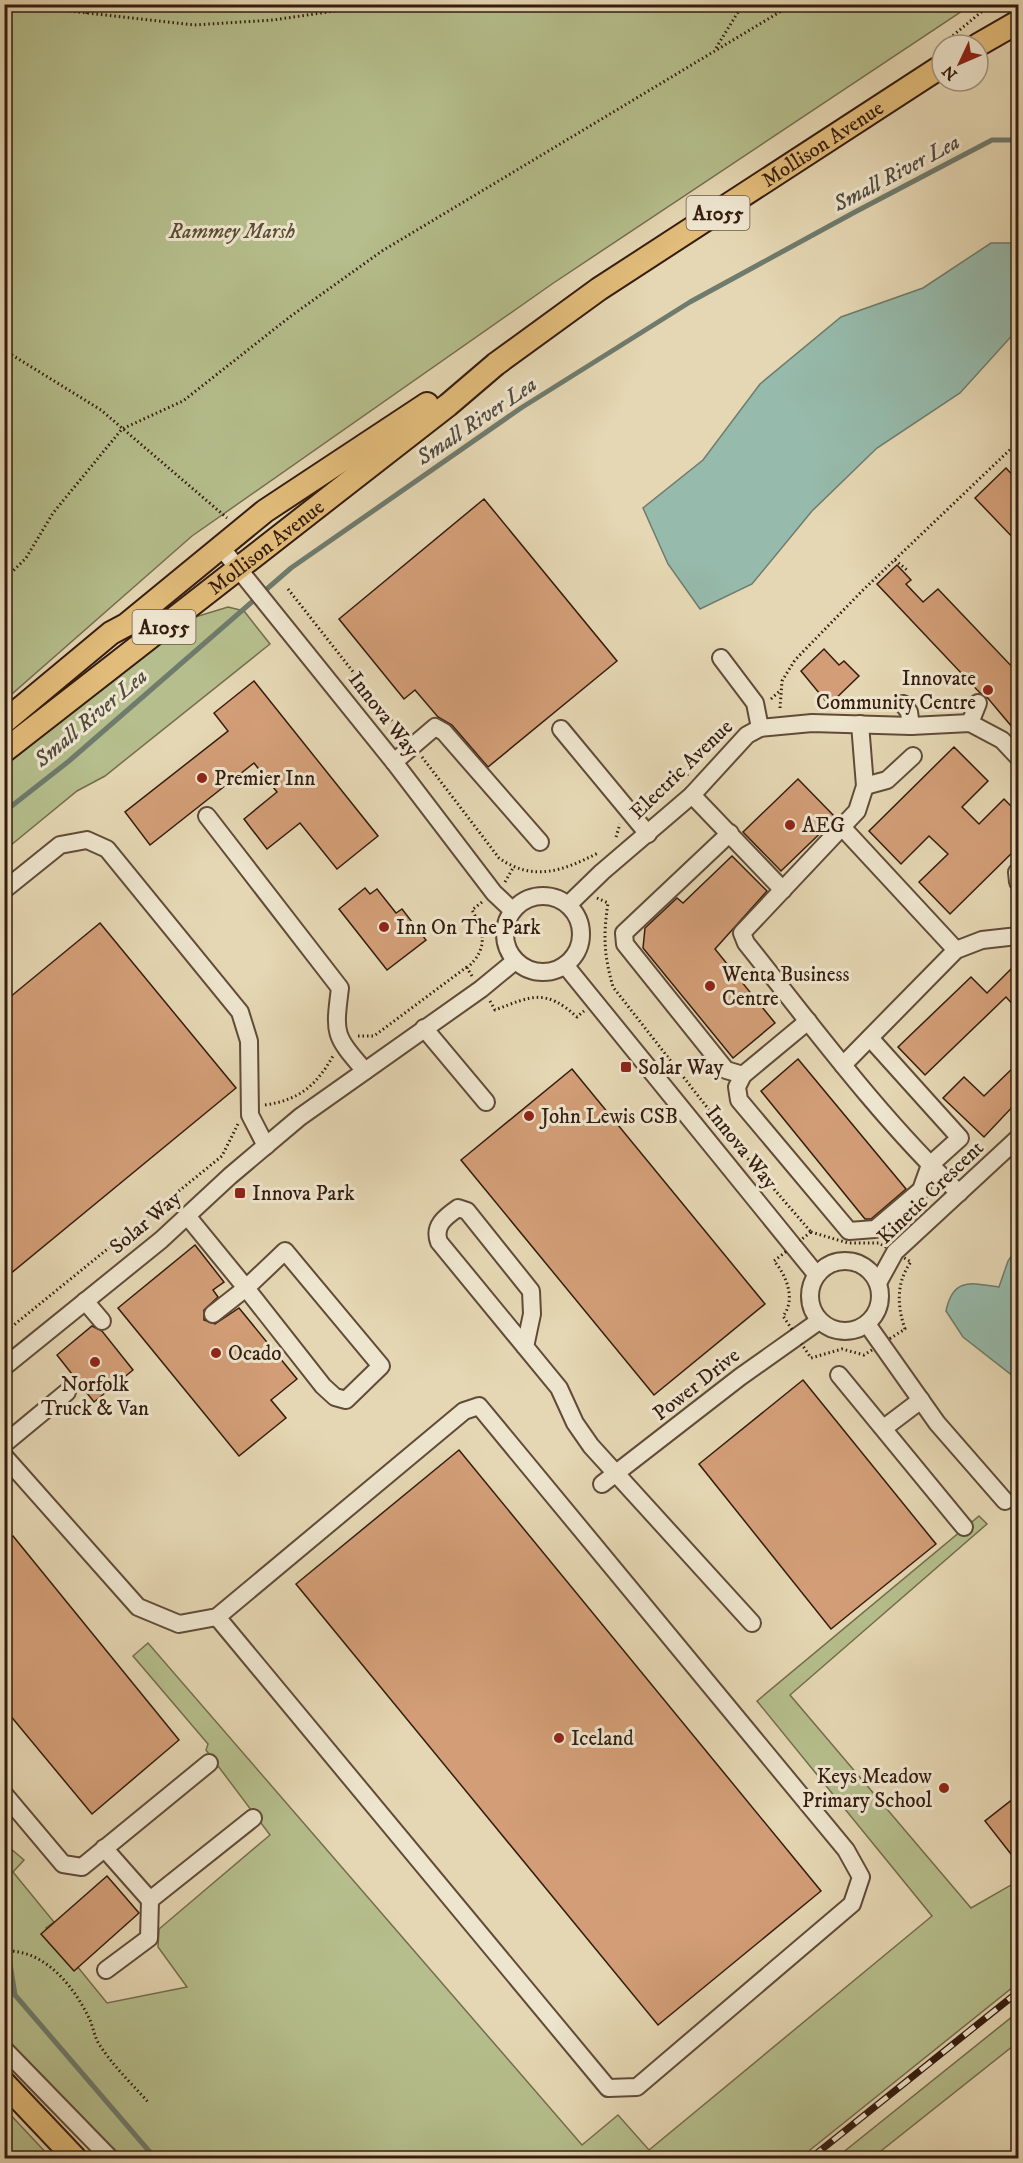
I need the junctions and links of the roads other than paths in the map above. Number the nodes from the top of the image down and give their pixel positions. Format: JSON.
{"nodes":[{"id":1,"x":1018,"y":22,"type":"edge"},
{"id":2,"x":990,"y":38,"type":"edge"},
{"id":3,"x":930,"y":74,"type":"edge"},
{"id":4,"x":496,"y":364,"type":"junction"},
{"id":5,"x":220,"y":546,"type":"junction"},
{"id":6,"x":239,"y":569,"type":"junction"},
{"id":7,"x":721,"y":658,"type":"dead end"},
{"id":8,"x":978,"y":703,"type":"dead end"},
{"id":9,"x":903,"y":704,"type":"dead end"},
{"id":10,"x":4,"y":722,"type":"edge"},
{"id":11,"x":970,"y":723,"type":"junction"},
{"id":12,"x":860,"y":724,"type":"junction"},
{"id":13,"x":911,"y":726,"type":"junction"},
{"id":14,"x":760,"y":728,"type":"junction"},
{"id":15,"x":561,"y":729,"type":"dead end"},
{"id":16,"x":4,"y":751,"type":"edge"},
{"id":17,"x":913,"y":756,"type":"dead end"},
{"id":18,"x":1018,"y":757,"type":"edge"},
{"id":19,"x":394,"y":762,"type":"junction"},
{"id":20,"x":865,"y":786,"type":"junction"},
{"id":21,"x":692,"y":795,"type":"junction"},
{"id":22,"x":207,"y":816,"type":"dead end"},
{"id":23,"x":842,"y":827,"type":"junction"},
{"id":24,"x":730,"y":833,"type":"junction"},
{"id":25,"x":648,"y":834,"type":"junction"},
{"id":26,"x":540,"y":842,"type":"dead end"},
{"id":27,"x":4,"y":890,"type":"edge"},
{"id":28,"x":783,"y":890,"type":"junction"},
{"id":29,"x":568,"y":905,"type":"junction"},
{"id":30,"x":512,"y":910,"type":"junction"},
{"id":31,"x":1018,"y":936,"type":"edge"},
{"id":32,"x":957,"y":950,"type":"junction"},
{"id":33,"x":515,"y":961,"type":"junction"},
{"id":34,"x":565,"y":965,"type":"junction"},
{"id":35,"x":808,"y":1021,"type":"junction"},
{"id":36,"x":424,"y":1028,"type":"junction"},
{"id":37,"x":870,"y":1038,"type":"junction"},
{"id":38,"x":843,"y":1065,"type":"junction"},
{"id":39,"x":365,"y":1071,"type":"junction"},
{"id":40,"x":743,"y":1075,"type":"junction"},
{"id":41,"x":486,"y":1102,"type":"dead end"},
{"id":42,"x":1018,"y":1138,"type":"edge"},
{"id":43,"x":266,"y":1146,"type":"junction"},
{"id":44,"x":930,"y":1165,"type":"junction"},
{"id":45,"x":959,"y":1193,"type":"junction"},
{"id":46,"x":188,"y":1218,"type":"junction"},
{"id":47,"x":816,"y":1274,"type":"junction"},
{"id":48,"x":878,"y":1283,"type":"junction"},
{"id":49,"x":246,"y":1288,"type":"junction"},
{"id":50,"x":85,"y":1301,"type":"junction"},
{"id":51,"x":213,"y":1314,"type":"dead end"},
{"id":52,"x":102,"y":1321,"type":"dead end"},
{"id":53,"x":819,"y":1321,"type":"junction"},
{"id":54,"x":867,"y":1324,"type":"junction"},
{"id":55,"x":525,"y":1347,"type":"junction"},
{"id":56,"x":4,"y":1367,"type":"edge"},
{"id":57,"x":839,"y":1375,"type":"dead end"},
{"id":58,"x":67,"y":1392,"type":"dead end"},
{"id":59,"x":921,"y":1400,"type":"junction"},
{"id":60,"x":884,"y":1428,"type":"junction"},
{"id":61,"x":4,"y":1444,"type":"edge"},
{"id":62,"x":4,"y":1456,"type":"edge"},
{"id":63,"x":616,"y":1473,"type":"junction"},
{"id":64,"x":602,"y":1484,"type":"dead end"},
{"id":65,"x":1005,"y":1501,"type":"dead end"},
{"id":66,"x":964,"y":1527,"type":"dead end"},
{"id":67,"x":217,"y":1617,"type":"junction"},
{"id":68,"x":752,"y":1623,"type":"dead end"},
{"id":69,"x":209,"y":1763,"type":"dead end"},
{"id":70,"x":4,"y":1794,"type":"edge"},
{"id":71,"x":254,"y":1818,"type":"dead end"},
{"id":72,"x":104,"y":1848,"type":"junction"},
{"id":73,"x":150,"y":1900,"type":"junction"},
{"id":74,"x":106,"y":1970,"type":"dead end"},
{"id":75,"x":4,"y":2049,"type":"edge"},
{"id":76,"x":4,"y":2083,"type":"edge"},
{"id":77,"x":75,"y":2158,"type":"edge"},
{"id":78,"x":110,"y":2158,"type":"edge"}],
"edges":[{"from":1,"to":2,"type":"main road"},
{"from":3,"to":4,"type":"main road","name":"Mollison Avenue","number":"A1055"},
{"from":4,"to":5,"type":"main road","name":"Mollison Avenue","number":"A1055"},
{"from":4,"to":6,"type":"main road","name":"Mollison Avenue","number":"A1055"},
{"from":5,"to":6,"type":"street","name":"Innova Way"},
{"from":5,"to":10,"type":"main road","name":"Mollison Avenue","number":"A1055"},
{"from":6,"to":16,"type":"main road","name":"Mollison Avenue","number":"A1055"},
{"from":6,"to":19,"type":"street","name":"Innova Way"},
{"from":7,"to":14,"type":"street"},
{"from":8,"to":11,"type":"street"},
{"from":9,"to":13,"type":"street"},
{"from":11,"to":13,"type":"street","name":"Electric Avenue"},
{"from":11,"to":18,"type":"street"},
{"from":12,"to":13,"type":"street","name":"Electric Avenue"},
{"from":12,"to":14,"type":"street","name":"Electric Avenue"},
{"from":12,"to":20,"type":"street"},
{"from":14,"to":21,"type":"street","name":"Electric Avenue"},
{"from":15,"to":25,"type":"street"},
{"from":17,"to":20,"type":"street"},
{"from":19,"to":26,"type":"street"},
{"from":19,"to":30,"type":"street","name":"Innova Way"},
{"from":20,"to":23,"type":"street"},
{"from":21,"to":24,"type":"street"},
{"from":21,"to":25,"type":"street","name":"Electric Avenue"},
{"from":22,"to":39,"type":"street"},
{"from":23,"to":28,"type":"street"},
{"from":23,"to":32,"type":"street"},
{"from":24,"to":28,"type":"street"},
{"from":24,"to":40,"type":"street"},
{"from":25,"to":29,"type":"street","name":"Electric Avenue"},
{"from":27,"to":43,"type":"street"},
{"from":28,"to":35,"type":"street"},
{"from":29,"to":30,"type":"street"},
{"from":29,"to":34,"type":"street"},
{"from":30,"to":33,"type":"street"},
{"from":31,"to":32,"type":"street"},
{"from":32,"to":37,"type":"street"},
{"from":33,"to":34,"type":"street"},
{"from":33,"to":36,"type":"street","name":"Solar Way"},
{"from":34,"to":47,"type":"street","name":"Innova Way"},
{"from":35,"to":38,"type":"street"},
{"from":35,"to":40,"type":"street"},
{"from":36,"to":39,"type":"street","name":"Solar Way"},
{"from":36,"to":41,"type":"street"},
{"from":37,"to":38,"type":"street"},
{"from":37,"to":44,"type":"street"},
{"from":38,"to":44,"type":"street"},
{"from":39,"to":43,"type":"street","name":"Solar Way"},
{"from":40,"to":44,"type":"street"},
{"from":42,"to":45,"type":"street","name":"Kinetic Crescent"},
{"from":43,"to":46,"type":"street","name":"Solar Way"},
{"from":44,"to":45,"type":"street"},
{"from":45,"to":48,"type":"street","name":"Kinetic Crescent"},
{"from":46,"to":49,"type":"street"},
{"from":46,"to":50,"type":"street","name":"Solar Way"},
{"from":47,"to":48,"type":"street"},
{"from":47,"to":53,"type":"street"},
{"from":48,"to":54,"type":"street"},
{"from":49,"to":49,"type":"street"},
{"from":49,"to":51,"type":"street"},
{"from":50,"to":52,"type":"street"},
{"from":50,"to":56,"type":"street","name":"Solar Way"},
{"from":53,"to":54,"type":"street"},
{"from":53,"to":63,"type":"street","name":"Power Drive"},
{"from":54,"to":59,"type":"street"},
{"from":55,"to":55,"type":"street"},
{"from":55,"to":63,"type":"street"},
{"from":57,"to":60,"type":"street"},
{"from":58,"to":61,"type":"street"},
{"from":59,"to":60,"type":"street"},
{"from":59,"to":65,"type":"street"},
{"from":60,"to":66,"type":"street"},
{"from":62,"to":67,"type":"street"},
{"from":63,"to":64,"type":"street","name":"Power Drive"},
{"from":63,"to":68,"type":"street"},
{"from":67,"to":67,"type":"street"},
{"from":69,"to":72,"type":"street"},
{"from":70,"to":72,"type":"street"},
{"from":71,"to":73,"type":"street"},
{"from":72,"to":73,"type":"street"},
{"from":73,"to":74,"type":"street"},
{"from":75,"to":78,"type":"street"},
{"from":76,"to":77,"type":"main road"}]}
